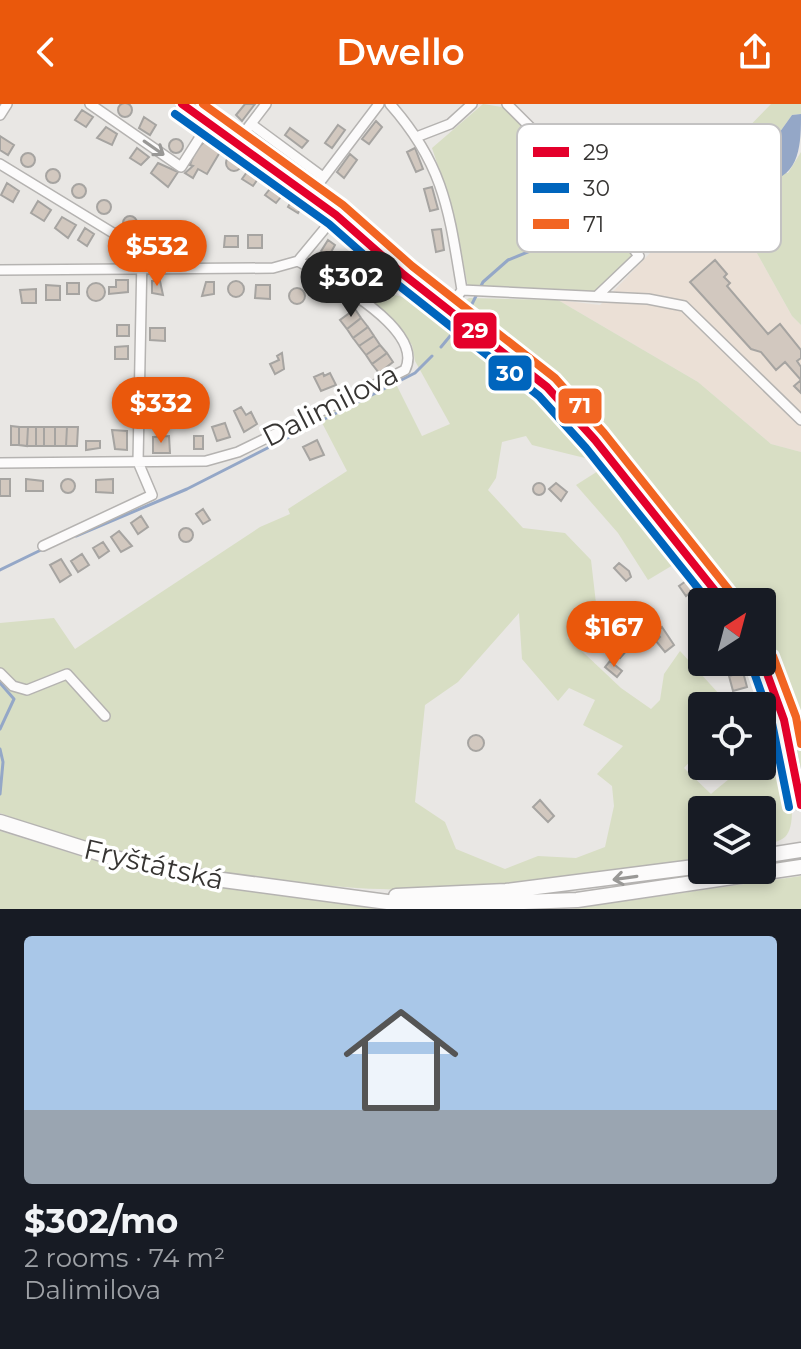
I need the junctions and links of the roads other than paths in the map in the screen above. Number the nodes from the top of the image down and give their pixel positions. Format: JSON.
{"nodes":[{"id":1,"x":7,"y":104,"type":"edge"},
{"id":2,"x":90,"y":104,"type":"edge"},
{"id":3,"x":182,"y":104,"type":"edge"},
{"id":4,"x":266,"y":104,"type":"edge"},
{"id":5,"x":379,"y":104,"type":"edge"},
{"id":6,"x":390,"y":104,"type":"edge"},
{"id":7,"x":472,"y":104,"type":"edge"},
{"id":8,"x":507,"y":104,"type":"edge"},
{"id":9,"x":0,"y":115,"type":"edge"},
{"id":10,"x":209,"y":123,"type":"junction"},
{"id":11,"x":251,"y":124,"type":"junction"},
{"id":12,"x":527,"y":124,"type":"edge"},
{"id":13,"x":419,"y":136,"type":"junction"},
{"id":14,"x":237,"y":142,"type":"junction"},
{"id":15,"x":0,"y":164,"type":"edge"},
{"id":16,"x":323,"y":177,"type":"junction"},
{"id":17,"x":310,"y":195,"type":"junction"},
{"id":18,"x":336,"y":215,"type":"junction"},
{"id":19,"x":636,"y":252,"type":"edge"},
{"id":20,"x":298,"y":261,"type":"junction"},
{"id":21,"x":141,"y":268,"type":"junction"},
{"id":22,"x":0,"y":270,"type":"edge"},
{"id":23,"x":462,"y":290,"type":"junction"},
{"id":24,"x":597,"y":296,"type":"junction"},
{"id":25,"x":448,"y":310,"type":"junction"},
{"id":26,"x":801,"y":420,"type":"edge"},
{"id":27,"x":138,"y":462,"type":"junction"},
{"id":28,"x":0,"y":463,"type":"edge"},
{"id":29,"x":43,"y":546,"type":"dead end"},
{"id":30,"x":713,"y":588,"type":"edge"},
{"id":31,"x":0,"y":673,"type":"edge"},
{"id":32,"x":768,"y":676,"type":"edge"},
{"id":33,"x":105,"y":716,"type":"dead end"},
{"id":34,"x":801,"y":805,"type":"edge"},
{"id":35,"x":0,"y":822,"type":"edge"},
{"id":36,"x":801,"y":852,"type":"edge"},
{"id":37,"x":776,"y":855,"type":"edge"},
{"id":38,"x":801,"y":867,"type":"edge"},
{"id":39,"x":688,"y":868,"type":"edge"},
{"id":40,"x":776,"y":870,"type":"edge"},
{"id":41,"x":776,"y":871,"type":"edge"},
{"id":42,"x":701,"y":884,"type":"edge"},
{"id":43,"x":359,"y":896,"type":"junction"}],
"edges":[{"from":1,"to":9,"type":"street"},
{"from":2,"to":10,"type":"street","one_way":true},
{"from":3,"to":10,"type":"street"},
{"from":4,"to":11,"type":"street"},
{"from":5,"to":16,"type":"street"},
{"from":6,"to":13,"type":"street"},
{"from":7,"to":13,"type":"street"},
{"from":8,"to":12,"type":"street"},
{"from":10,"to":14,"type":"street"},
{"from":11,"to":14,"type":"street"},
{"from":11,"to":16,"type":"street"},
{"from":13,"to":23,"type":"street"},
{"from":14,"to":17,"type":"street"},
{"from":15,"to":21,"type":"street"},
{"from":16,"to":17,"type":"street"},
{"from":17,"to":18,"type":"street"},
{"from":18,"to":20,"type":"street"},
{"from":18,"to":25,"type":"street"},
{"from":19,"to":24,"type":"street"},
{"from":20,"to":21,"type":"street"},
{"from":20,"to":27,"type":"street","name":"Dalimilova"},
{"from":21,"to":22,"type":"street"},
{"from":21,"to":27,"type":"street"},
{"from":23,"to":24,"type":"street"},
{"from":23,"to":25,"type":"street"},
{"from":24,"to":26,"type":"street"},
{"from":25,"to":30,"type":"street"},
{"from":27,"to":28,"type":"street","name":"Dalimilova"},
{"from":27,"to":29,"type":"street"},
{"from":31,"to":33,"type":"street"},
{"from":32,"to":34,"type":"street"},
{"from":35,"to":43,"type":"main road","name":"Fryštátská"},
{"from":36,"to":37,"type":"main road"},
{"from":36,"to":40,"type":"street"},
{"from":38,"to":41,"type":"main road","name":"Fryštátská"},
{"from":39,"to":43,"type":"main road","name":"Fryštátská","one_way":true},
{"from":42,"to":43,"type":"main road","name":"Fryštátská"}]}
